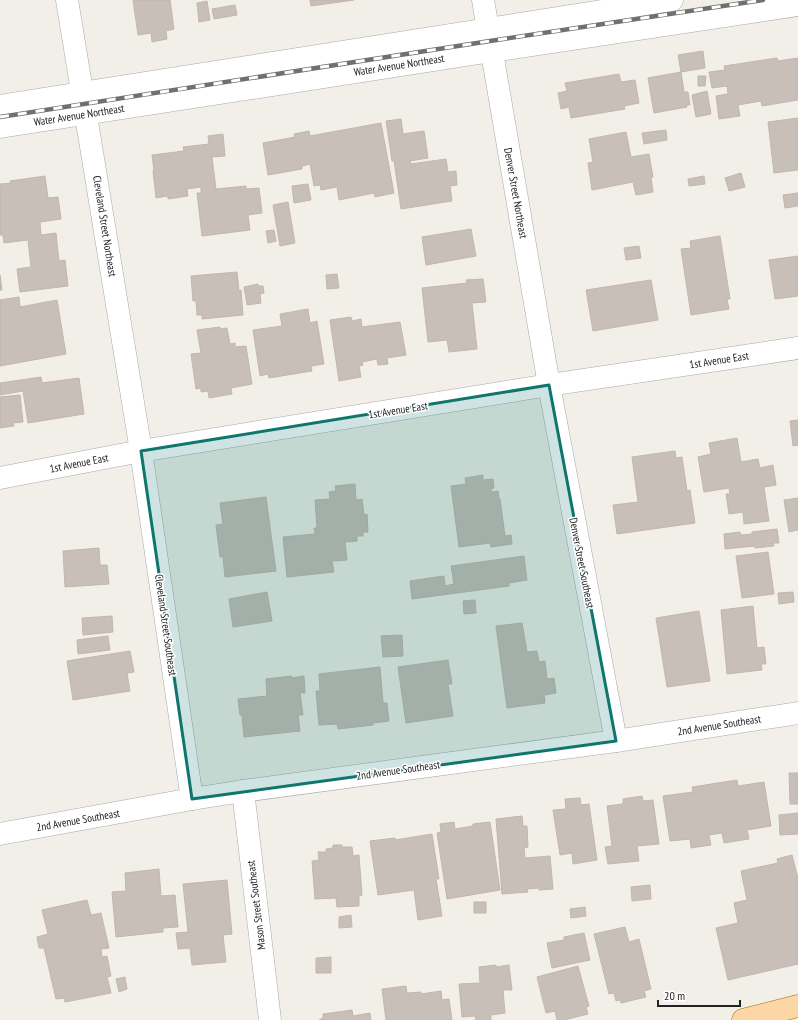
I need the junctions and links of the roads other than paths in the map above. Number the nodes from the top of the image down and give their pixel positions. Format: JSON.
{"nodes":[{"id":1,"x":68,"y":0,"type":"edge"},
{"id":2,"x":483,"y":0,"type":"edge"},
{"id":3,"x":672,"y":0,"type":"edge"},
{"id":4,"x":798,"y":5,"type":"edge"},
{"id":5,"x":488,"y":28,"type":"junction"},
{"id":6,"x":492,"y":51,"type":"junction"},
{"id":7,"x":85,"y":103,"type":"junction"},
{"id":8,"x":0,"y":106,"type":"edge"},
{"id":9,"x":0,"y":127,"type":"edge"},
{"id":10,"x":798,"y":348,"type":"edge"},
{"id":11,"x":549,"y":385,"type":"junction"},
{"id":12,"x":141,"y":451,"type":"junction"},
{"id":13,"x":0,"y":478,"type":"edge"},
{"id":14,"x":798,"y":713,"type":"edge"},
{"id":15,"x":616,"y":741,"type":"junction"},
{"id":16,"x":243,"y":791,"type":"junction"},
{"id":17,"x":192,"y":799,"type":"junction"},
{"id":18,"x":0,"y":834,"type":"edge"},
{"id":19,"x":798,"y":1006,"type":"edge"},
{"id":20,"x":270,"y":1020,"type":"edge"},
{"id":21,"x":743,"y":1020,"type":"edge"}],
"edges":[{"from":1,"to":7,"type":"street","name":"Cleveland Street Northeast"},
{"from":2,"to":5,"type":"street","name":"Denver Street Northeast"},
{"from":3,"to":5,"type":"street","name":"Water Avenue Northeast"},
{"from":4,"to":6,"type":"street","name":"Water Avenue Northeast"},
{"from":5,"to":6,"type":"street","name":"Denver Street Northeast"},
{"from":5,"to":7,"type":"street","name":"Water Avenue Northeast"},
{"from":6,"to":7,"type":"street","name":"Water Avenue Northeast"},
{"from":6,"to":11,"type":"street","name":"Denver Street Northeast"},
{"from":7,"to":8,"type":"street","name":"Water Avenue Northeast"},
{"from":7,"to":9,"type":"street","name":"Water Avenue Northeast"},
{"from":7,"to":12,"type":"street","name":"Cleveland Street Northeast"},
{"from":10,"to":11,"type":"street","name":"1st Avenue East"},
{"from":11,"to":12,"type":"street","name":"1st Avenue East"},
{"from":11,"to":15,"type":"street","name":"Denver Street Southeast"},
{"from":12,"to":13,"type":"street","name":"1st Avenue East"},
{"from":12,"to":17,"type":"street","name":"Cleveland Street Southeast"},
{"from":14,"to":15,"type":"street","name":"2nd Avenue Southeast"},
{"from":15,"to":16,"type":"street","name":"2nd Avenue Southeast"},
{"from":16,"to":17,"type":"street","name":"2nd Avenue Southeast"},
{"from":16,"to":20,"type":"street","name":"Mason Street Southeast"},
{"from":17,"to":18,"type":"street","name":"2nd Avenue Southeast"},
{"from":19,"to":21,"type":"main road"}]}
